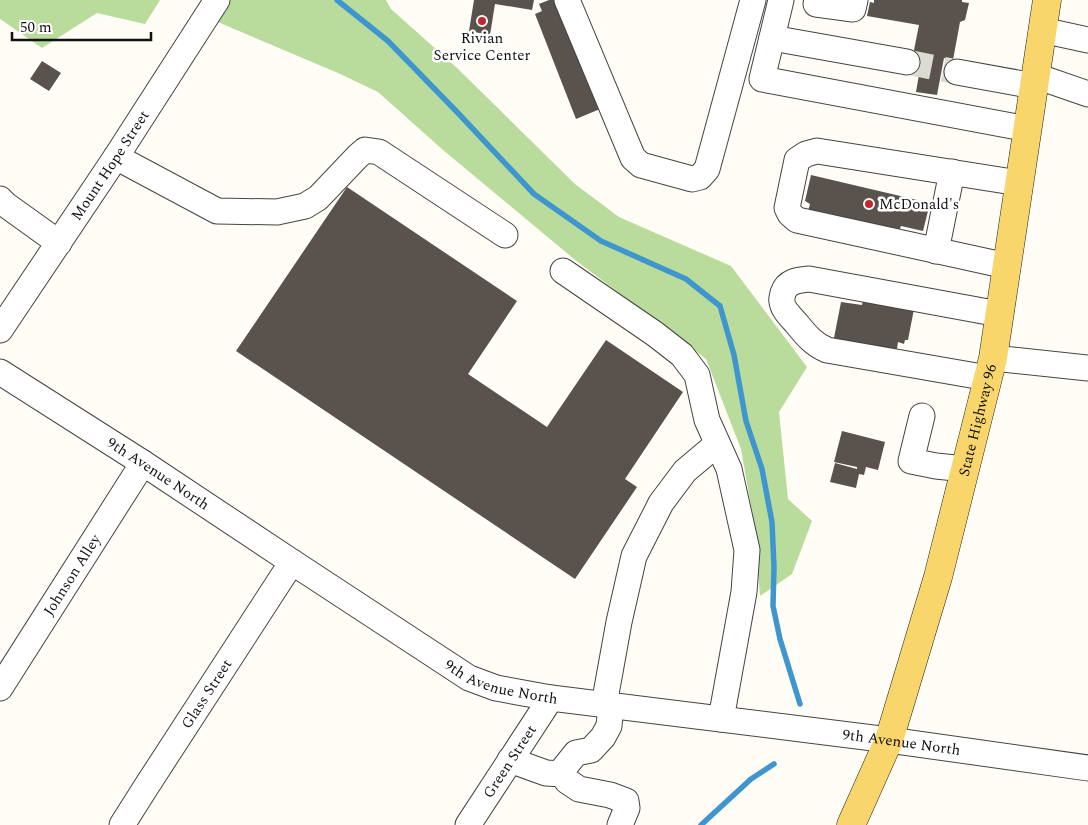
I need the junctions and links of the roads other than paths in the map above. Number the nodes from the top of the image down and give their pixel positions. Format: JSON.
{"nodes":[{"id":1,"x":567,"y":0,"type":"edge"},
{"id":2,"x":753,"y":0,"type":"edge"},
{"id":3,"x":781,"y":0,"type":"edge"},
{"id":4,"x":855,"y":0,"type":"edge"},
{"id":5,"x":1047,"y":0,"type":"edge"},
{"id":6,"x":216,"y":1,"type":"edge"},
{"id":7,"x":817,"y":2,"type":"edge"},
{"id":8,"x":1042,"y":30,"type":"junction"},
{"id":9,"x":772,"y":38,"type":"junction"},
{"id":10,"x":1088,"y":40,"type":"edge"},
{"id":11,"x":806,"y":44,"type":"junction"},
{"id":12,"x":908,"y":62,"type":"tunnel mouth"},
{"id":13,"x":956,"y":72,"type":"tunnel mouth"},
{"id":14,"x":1035,"y":81,"type":"junction"},
{"id":15,"x":1088,"y":94,"type":"edge"},
{"id":16,"x":1028,"y":129,"type":"junction"},
{"id":17,"x":116,"y":157,"type":"junction"},
{"id":18,"x":952,"y":172,"type":"junction"},
{"id":19,"x":1019,"y":183,"type":"junction"},
{"id":20,"x":0,"y":198,"type":"edge"},
{"id":21,"x":505,"y":236,"type":"dead end"},
{"id":22,"x":59,"y":242,"type":"junction"},
{"id":23,"x":936,"y":251,"type":"junction"},
{"id":24,"x":1007,"y":266,"type":"junction"},
{"id":25,"x":563,"y":271,"type":"dead end"},
{"id":26,"x":1000,"y":314,"type":"junction"},
{"id":27,"x":1,"y":325,"type":"edge"},
{"id":28,"x":990,"y":368,"type":"junction"},
{"id":29,"x":1088,"y":368,"type":"edge"},
{"id":30,"x":0,"y":372,"type":"edge"},
{"id":31,"x":922,"y":416,"type":"dead end"},
{"id":32,"x":718,"y":444,"type":"junction"},
{"id":33,"x":143,"y":462,"type":"junction"},
{"id":34,"x":965,"y":469,"type":"junction"},
{"id":35,"x":292,"y":562,"type":"junction"},
{"id":36,"x":0,"y":688,"type":"edge"},
{"id":37,"x":551,"y":698,"type":"junction"},
{"id":38,"x":608,"y":705,"type":"junction"},
{"id":39,"x":722,"y":719,"type":"junction"},
{"id":40,"x":889,"y":740,"type":"junction"},
{"id":41,"x":510,"y":760,"type":"junction"},
{"id":42,"x":1088,"y":768,"type":"edge"},
{"id":43,"x":564,"y":774,"type":"junction"},
{"id":44,"x":122,"y":825,"type":"edge"},
{"id":45,"x":468,"y":825,"type":"edge"},
{"id":46,"x":620,"y":825,"type":"edge"},
{"id":47,"x":851,"y":825,"type":"edge"}],
"edges":[{"from":1,"to":2,"type":"street"},
{"from":3,"to":9,"type":"street"},
{"from":4,"to":7,"type":"street"},
{"from":5,"to":8,"type":"main road","name":"State Highway 96"},
{"from":6,"to":17,"type":"street","name":"Mount Hope Street"},
{"from":7,"to":11,"type":"street"},
{"from":8,"to":10,"type":"street"},
{"from":8,"to":14,"type":"main road","name":"State Highway 96"},
{"from":9,"to":11,"type":"street"},
{"from":9,"to":16,"type":"street"},
{"from":11,"to":12,"type":"street"},
{"from":13,"to":14,"type":"street"},
{"from":14,"to":15,"type":"street"},
{"from":14,"to":16,"type":"main road","name":"State Highway 96"},
{"from":16,"to":19,"type":"main road","name":"State Highway 96"},
{"from":17,"to":21,"type":"street"},
{"from":17,"to":22,"type":"street","name":"Mount Hope Street"},
{"from":18,"to":19,"type":"street"},
{"from":18,"to":23,"type":"street"},
{"from":18,"to":23,"type":"street"},
{"from":19,"to":24,"type":"main road","name":"State Highway 96"},
{"from":20,"to":22,"type":"street"},
{"from":22,"to":27,"type":"street","name":"Mount Hope Street"},
{"from":23,"to":24,"type":"street"},
{"from":24,"to":26,"type":"main road","name":"State Highway 96"},
{"from":25,"to":32,"type":"street"},
{"from":26,"to":28,"type":"main road","name":"State Highway 96"},
{"from":26,"to":28,"type":"street"},
{"from":28,"to":29,"type":"street"},
{"from":28,"to":34,"type":"main road","name":"State Highway 96"},
{"from":30,"to":33,"type":"street","name":"9th Avenue North"},
{"from":31,"to":34,"type":"street"},
{"from":32,"to":38,"type":"street"},
{"from":32,"to":39,"type":"street"},
{"from":33,"to":35,"type":"street","name":"9th Avenue North"},
{"from":33,"to":36,"type":"street","name":"Johnson Alley"},
{"from":34,"to":40,"type":"main road","name":"State Highway 96"},
{"from":35,"to":37,"type":"street","name":"9th Avenue North"},
{"from":35,"to":44,"type":"street","name":"Glass Street"},
{"from":37,"to":38,"type":"street","name":"9th Avenue North"},
{"from":37,"to":41,"type":"street","name":"Green Street"},
{"from":38,"to":39,"type":"street","name":"9th Avenue North"},
{"from":38,"to":43,"type":"street"},
{"from":39,"to":40,"type":"street","name":"9th Avenue North"},
{"from":40,"to":42,"type":"street","name":"9th Avenue North"},
{"from":40,"to":47,"type":"main road","name":"State Highway 96"},
{"from":41,"to":43,"type":"street"},
{"from":41,"to":45,"type":"street","name":"Green Street"},
{"from":43,"to":46,"type":"street"}]}
